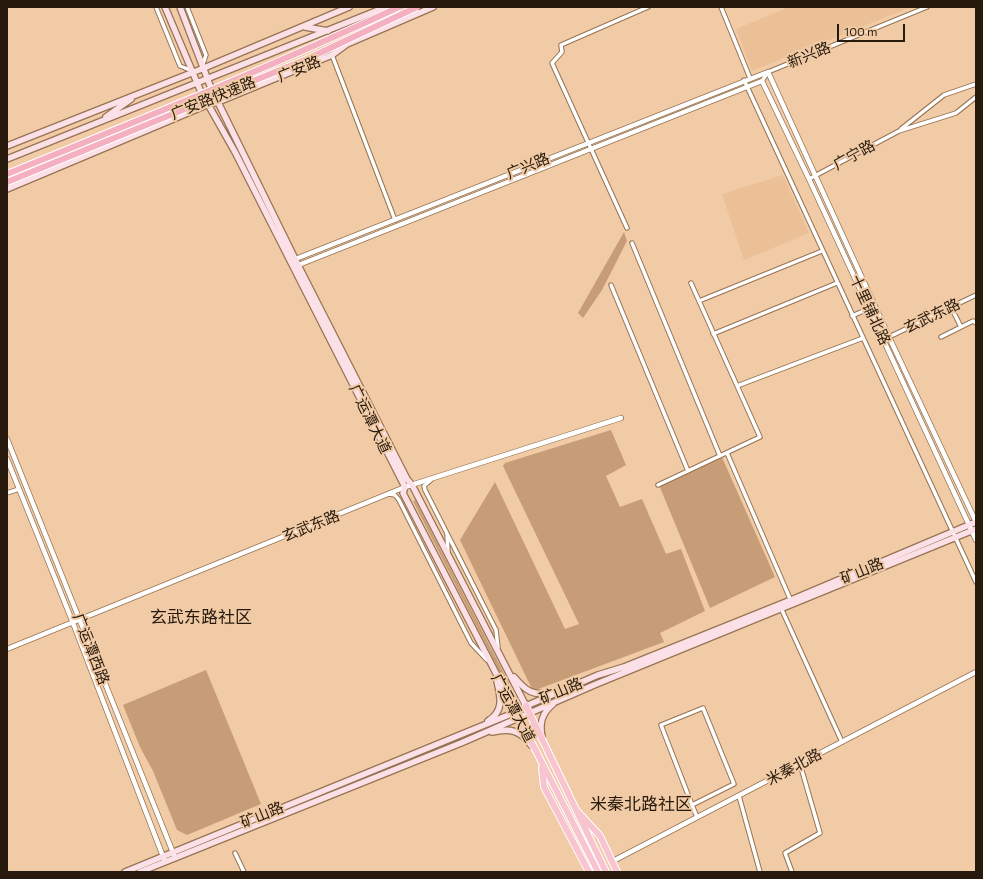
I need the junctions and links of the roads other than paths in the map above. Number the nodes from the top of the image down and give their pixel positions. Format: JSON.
{"nodes":[{"id":1,"x":156,"y":7,"type":"edge"},
{"id":2,"x":180,"y":7,"type":"edge"},
{"id":3,"x":187,"y":7,"type":"edge"},
{"id":4,"x":336,"y":7,"type":"edge"},
{"id":5,"x":349,"y":7,"type":"edge"},
{"id":6,"x":386,"y":7,"type":"edge"},
{"id":7,"x":399,"y":7,"type":"edge"},
{"id":8,"x":402,"y":7,"type":"edge"},
{"id":9,"x":417,"y":7,"type":"edge"},
{"id":10,"x":433,"y":7,"type":"edge"},
{"id":11,"x":648,"y":7,"type":"edge"},
{"id":12,"x":721,"y":7,"type":"edge"},
{"id":13,"x":927,"y":7,"type":"edge"},
{"id":14,"x":164,"y":8,"type":"edge"},
{"id":15,"x":334,"y":14,"type":"junction"},
{"id":16,"x":304,"y":27,"type":"junction"},
{"id":17,"x":328,"y":31,"type":"junction"},
{"id":18,"x":332,"y":55,"type":"junction"},
{"id":19,"x":203,"y":66,"type":"junction"},
{"id":20,"x":191,"y":71,"type":"junction"},
{"id":21,"x":768,"y":72,"type":"junction"},
{"id":22,"x":208,"y":78,"type":"junction"},
{"id":23,"x":750,"y":78,"type":"junction"},
{"id":24,"x":744,"y":80,"type":"junction"},
{"id":25,"x":762,"y":81,"type":"junction"},
{"id":26,"x":196,"y":82,"type":"junction"},
{"id":27,"x":976,"y":84,"type":"edge"},
{"id":28,"x":747,"y":86,"type":"junction"},
{"id":29,"x":211,"y":88,"type":"junction"},
{"id":30,"x":142,"y":92,"type":"junction"},
{"id":31,"x":201,"y":92,"type":"junction"},
{"id":32,"x":976,"y":97,"type":"edge"},
{"id":33,"x":218,"y":102,"type":"junction"},
{"id":34,"x":209,"y":104,"type":"junction"},
{"id":35,"x":96,"y":123,"type":"junction"},
{"id":36,"x":899,"y":131,"type":"junction"},
{"id":37,"x":587,"y":142,"type":"junction"},
{"id":38,"x":7,"y":146,"type":"edge"},
{"id":39,"x":590,"y":150,"type":"junction"},
{"id":40,"x":7,"y":159,"type":"edge"},
{"id":41,"x":7,"y":174,"type":"edge"},
{"id":42,"x":815,"y":176,"type":"junction"},
{"id":43,"x":809,"y":179,"type":"junction"},
{"id":44,"x":7,"y":182,"type":"edge"},
{"id":45,"x":7,"y":189,"type":"edge"},
{"id":46,"x":395,"y":220,"type":"junction"},
{"id":47,"x":627,"y":228,"type":"dead end"},
{"id":48,"x":632,"y":243,"type":"dead end"},
{"id":49,"x":822,"y":251,"type":"junction"},
{"id":50,"x":289,"y":260,"type":"junction"},
{"id":51,"x":296,"y":260,"type":"junction"},
{"id":52,"x":296,"y":266,"type":"junction"},
{"id":53,"x":691,"y":283,"type":"dead end"},
{"id":54,"x":837,"y":283,"type":"junction"},
{"id":55,"x":610,"y":285,"type":"dead end"},
{"id":56,"x":976,"y":295,"type":"edge"},
{"id":57,"x":699,"y":301,"type":"junction"},
{"id":58,"x":951,"y":307,"type":"junction"},
{"id":59,"x":870,"y":308,"type":"junction"},
{"id":60,"x":852,"y":316,"type":"junction"},
{"id":61,"x":976,"y":323,"type":"edge"},
{"id":62,"x":961,"y":327,"type":"junction"},
{"id":63,"x":713,"y":334,"type":"junction"},
{"id":64,"x":889,"y":337,"type":"junction"},
{"id":65,"x":941,"y":337,"type":"dead end"},
{"id":66,"x":863,"y":338,"type":"junction"},
{"id":67,"x":737,"y":386,"type":"junction"},
{"id":68,"x":621,"y":418,"type":"dead end"},
{"id":69,"x":7,"y":439,"type":"edge"},
{"id":70,"x":727,"y":453,"type":"junction"},
{"id":71,"x":720,"y":456,"type":"junction"},
{"id":72,"x":7,"y":459,"type":"edge"},
{"id":73,"x":688,"y":471,"type":"junction"},
{"id":74,"x":436,"y":477,"type":"junction"},
{"id":75,"x":412,"y":485,"type":"junction"},
{"id":76,"x":658,"y":485,"type":"dead end"},
{"id":77,"x":405,"y":487,"type":"junction"},
{"id":78,"x":19,"y":488,"type":"junction"},
{"id":79,"x":7,"y":493,"type":"edge"},
{"id":80,"x":386,"y":495,"type":"junction"},
{"id":81,"x":976,"y":522,"type":"edge"},
{"id":82,"x":972,"y":529,"type":"edge"},
{"id":83,"x":446,"y":532,"type":"junction"},
{"id":84,"x":954,"y":536,"type":"junction"},
{"id":85,"x":976,"y":540,"type":"edge"},
{"id":86,"x":448,"y":554,"type":"junction"},
{"id":87,"x":976,"y":582,"type":"edge"},
{"id":88,"x":791,"y":602,"type":"junction"},
{"id":89,"x":781,"y":608,"type":"junction"},
{"id":90,"x":80,"y":620,"type":"junction"},
{"id":91,"x":74,"y":623,"type":"junction"},
{"id":92,"x":498,"y":648,"type":"junction"},
{"id":93,"x":7,"y":649,"type":"edge"},
{"id":94,"x":488,"y":661,"type":"junction"},
{"id":95,"x":507,"y":667,"type":"junction"},
{"id":96,"x":976,"y":672,"type":"edge"},
{"id":97,"x":496,"y":675,"type":"junction"},
{"id":98,"x":564,"y":688,"type":"junction"},
{"id":99,"x":561,"y":698,"type":"junction"},
{"id":100,"x":526,"y":706,"type":"junction"},
{"id":101,"x":516,"y":712,"type":"junction"},
{"id":102,"x":528,"y":712,"type":"junction"},
{"id":103,"x":520,"y":718,"type":"junction"},
{"id":104,"x":477,"y":727,"type":"junction"},
{"id":105,"x":476,"y":737,"type":"junction"},
{"id":106,"x":842,"y":742,"type":"junction"},
{"id":107,"x":544,"y":743,"type":"junction"},
{"id":108,"x":536,"y":753,"type":"junction"},
{"id":109,"x":800,"y":764,"type":"junction"},
{"id":110,"x":542,"y":765,"type":"junction"},
{"id":111,"x":739,"y":796,"type":"junction"},
{"id":112,"x":692,"y":805,"type":"junction"},
{"id":113,"x":574,"y":808,"type":"junction"},
{"id":114,"x":697,"y":817,"type":"junction"},
{"id":115,"x":235,"y":853,"type":"dead end"},
{"id":116,"x":174,"y":855,"type":"junction"},
{"id":117,"x":164,"y":859,"type":"junction"},
{"id":118,"x":612,"y":861,"type":"junction"},
{"id":119,"x":125,"y":872,"type":"edge"},
{"id":120,"x":140,"y":872,"type":"edge"},
{"id":121,"x":244,"y":872,"type":"edge"},
{"id":122,"x":589,"y":872,"type":"edge"},
{"id":123,"x":598,"y":872,"type":"edge"},
{"id":124,"x":606,"y":872,"type":"edge"},
{"id":125,"x":617,"y":872,"type":"edge"},
{"id":126,"x":760,"y":872,"type":"edge"},
{"id":127,"x":792,"y":872,"type":"edge"}],
"edges":[{"from":1,"to":20,"type":"street"},
{"from":2,"to":19,"type":"main road","name":"广运潭大道"},
{"from":3,"to":19,"type":"street"},
{"from":4,"to":15,"type":"street"},
{"from":5,"to":15,"type":"main road"},
{"from":6,"to":17,"type":"main road"},
{"from":7,"to":41,"type":"highway","name":"广安路快速路","bridge":true},
{"from":8,"to":29,"type":"main road"},
{"from":9,"to":44,"type":"highway","name":"广安路快速路","bridge":true},
{"from":10,"to":18,"type":"main road","name":"广安路"},
{"from":11,"to":37,"type":"street"},
{"from":12,"to":23,"type":"street"},
{"from":13,"to":21,"type":"street","name":"新兴路"},
{"from":14,"to":20,"type":"main road","name":"广运潭大道"},
{"from":15,"to":16,"type":"main road"},
{"from":16,"to":17,"type":"main road"},
{"from":16,"to":19,"type":"main road"},
{"from":17,"to":22,"type":"main road"},
{"from":18,"to":33,"type":"main road","name":"广安路"},
{"from":18,"to":46,"type":"street"},
{"from":19,"to":20,"type":"main road"},
{"from":19,"to":22,"type":"main road","name":"广运潭大道"},
{"from":20,"to":26,"type":"main road","name":"广运潭大道"},
{"from":20,"to":30,"type":"main road"},
{"from":21,"to":23,"type":"street","name":"广兴路"},
{"from":21,"to":25,"type":"street","name":"新兴路"},
{"from":21,"to":42,"type":"street","name":"十里铺北路"},
{"from":22,"to":26,"type":"main road"},
{"from":22,"to":29,"type":"main road","name":"广运潭大道"},
{"from":23,"to":24,"type":"street","name":"广兴路"},
{"from":24,"to":28,"type":"street"},
{"from":24,"to":37,"type":"street","name":"广兴路"},
{"from":25,"to":28,"type":"street","name":"广兴路"},
{"from":25,"to":43,"type":"street","name":"十里铺北路"},
{"from":26,"to":31,"type":"main road","name":"广运潭大道"},
{"from":26,"to":35,"type":"main road"},
{"from":27,"to":36,"type":"street","name":"广宁路"},
{"from":28,"to":39,"type":"street","name":"广兴路"},
{"from":28,"to":49,"type":"street"},
{"from":29,"to":31,"type":"main road"},
{"from":29,"to":33,"type":"main road","name":"广运潭大道"},
{"from":30,"to":35,"type":"main road"},
{"from":30,"to":38,"type":"main road"},
{"from":31,"to":34,"type":"main road","name":"广运潭大道"},
{"from":31,"to":41,"type":"main road"},
{"from":32,"to":36,"type":"street","name":"广宁路"},
{"from":33,"to":34,"type":"main road","name":"广安路"},
{"from":33,"to":51,"type":"main road","name":"广运潭大道"},
{"from":34,"to":45,"type":"main road","name":"广安路"},
{"from":34,"to":50,"type":"main road","name":"广运潭大道"},
{"from":35,"to":40,"type":"main road"},
{"from":36,"to":42,"type":"street","name":"广宁路"},
{"from":37,"to":39,"type":"street"},
{"from":37,"to":46,"type":"street","name":"广兴路"},
{"from":39,"to":47,"type":"street"},
{"from":39,"to":52,"type":"street","name":"广兴路"},
{"from":42,"to":43,"type":"street","name":"广宁路"},
{"from":42,"to":64,"type":"street","name":"十里铺北路"},
{"from":43,"to":59,"type":"street","name":"十里铺北路"},
{"from":46,"to":51,"type":"street","name":"广兴路"},
{"from":48,"to":71,"type":"street"},
{"from":49,"to":54,"type":"street"},
{"from":49,"to":57,"type":"street"},
{"from":50,"to":51,"type":"street","name":"广兴路"},
{"from":50,"to":52,"type":"main road","name":"广运潭大道"},
{"from":51,"to":52,"type":"main road","name":"广运潭大道"},
{"from":52,"to":75,"type":"main road","name":"广运潭大道"},
{"from":52,"to":77,"type":"main road","name":"广运潭大道"},
{"from":53,"to":57,"type":"street"},
{"from":54,"to":60,"type":"street"},
{"from":54,"to":63,"type":"street"},
{"from":55,"to":73,"type":"street"},
{"from":56,"to":58,"type":"street","name":"玄武东路"},
{"from":57,"to":63,"type":"street"},
{"from":58,"to":62,"type":"street"},
{"from":58,"to":64,"type":"street","name":"玄武东路"},
{"from":59,"to":60,"type":"street"},
{"from":59,"to":82,"type":"street","name":"十里铺北路"},
{"from":60,"to":66,"type":"street"},
{"from":61,"to":62,"type":"street"},
{"from":62,"to":65,"type":"street"},
{"from":63,"to":67,"type":"street"},
{"from":64,"to":81,"type":"street","name":"十里铺北路"},
{"from":66,"to":67,"type":"street"},
{"from":66,"to":84,"type":"street"},
{"from":67,"to":70,"type":"street"},
{"from":68,"to":74,"type":"street","name":"玄武东路"},
{"from":69,"to":90,"type":"street","name":"广运潭西路"},
{"from":70,"to":71,"type":"street"},
{"from":70,"to":88,"type":"street"},
{"from":71,"to":73,"type":"street"},
{"from":72,"to":78,"type":"street","name":"广运潭西路"},
{"from":73,"to":76,"type":"street"},
{"from":74,"to":75,"type":"street","name":"玄武东路"},
{"from":74,"to":83,"type":"street"},
{"from":75,"to":77,"type":"street","name":"玄武东路"},
{"from":75,"to":86,"type":"main road","name":"广运潭大道"},
{"from":77,"to":80,"type":"street","name":"玄武东路"},
{"from":77,"to":94,"type":"main road","name":"广运潭大道"},
{"from":78,"to":79,"type":"street"},
{"from":78,"to":91,"type":"street","name":"广运潭西路"},
{"from":80,"to":90,"type":"street","name":"玄武东路"},
{"from":80,"to":94,"type":"street"},
{"from":81,"to":82,"type":"main road","name":"矿山路"},
{"from":82,"to":84,"type":"main road","name":"矿山路"},
{"from":82,"to":85,"type":"street","name":"十里铺北路"},
{"from":83,"to":86,"type":"street"},
{"from":83,"to":92,"type":"street"},
{"from":84,"to":87,"type":"street"},
{"from":84,"to":88,"type":"main road","name":"矿山路"},
{"from":86,"to":92,"type":"main road","name":"广运潭大道"},
{"from":88,"to":89,"type":"main road","name":"矿山路"},
{"from":88,"to":98,"type":"main road","name":"矿山路"},
{"from":89,"to":99,"type":"main road","name":"矿山路"},
{"from":89,"to":106,"type":"street"},
{"from":90,"to":91,"type":"street","name":"玄武东路"},
{"from":90,"to":116,"type":"street","name":"广运潭西路"},
{"from":91,"to":93,"type":"street","name":"玄武东路"},
{"from":91,"to":117,"type":"street","name":"广运潭西路"},
{"from":92,"to":95,"type":"main road","name":"广运潭大道"},
{"from":94,"to":97,"type":"main road","name":"广运潭大道"},
{"from":95,"to":98,"type":"main road"},
{"from":95,"to":100,"type":"main road","name":"广运潭大道"},
{"from":96,"to":106,"type":"street","name":"米秦北路"},
{"from":97,"to":101,"type":"main road","name":"广运潭大道"},
{"from":97,"to":104,"type":"main road"},
{"from":98,"to":100,"type":"main road","name":"矿山路"},
{"from":99,"to":102,"type":"main road","name":"矿山路"},
{"from":99,"to":107,"type":"main road"},
{"from":100,"to":101,"type":"main road","name":"矿山路"},
{"from":100,"to":102,"type":"main road","name":"广运潭大道"},
{"from":101,"to":103,"type":"main road","name":"广运潭大道"},
{"from":101,"to":104,"type":"main road","name":"矿山路"},
{"from":102,"to":103,"type":"main road","name":"矿山路"},
{"from":102,"to":107,"type":"main road","name":"广运潭大道"},
{"from":103,"to":105,"type":"main road","name":"矿山路"},
{"from":103,"to":108,"type":"main road","name":"广运潭大道"},
{"from":104,"to":116,"type":"main road","name":"矿山路"},
{"from":105,"to":108,"type":"main road"},
{"from":105,"to":116,"type":"main road","name":"矿山路"},
{"from":106,"to":109,"type":"street","name":"米秦北路"},
{"from":107,"to":113,"type":"main road","name":"广运潭大道"},
{"from":108,"to":110,"type":"main road","name":"广运潭大道"},
{"from":109,"to":111,"type":"street","name":"米秦北路"},
{"from":109,"to":127,"type":"street"},
{"from":110,"to":122,"type":"main road"},
{"from":110,"to":123,"type":"main road","name":"广运潭大道"},
{"from":111,"to":114,"type":"street","name":"米秦北路"},
{"from":111,"to":126,"type":"street"},
{"from":112,"to":112,"type":"street"},
{"from":112,"to":114,"type":"street"},
{"from":113,"to":118,"type":"main road"},
{"from":113,"to":124,"type":"main road","name":"广运潭大道"},
{"from":114,"to":118,"type":"street","name":"米秦北路"},
{"from":115,"to":121,"type":"street"},
{"from":116,"to":117,"type":"main road","name":"矿山路"},
{"from":117,"to":119,"type":"main road","name":"矿山路"},
{"from":117,"to":120,"type":"main road","name":"矿山路"},
{"from":118,"to":125,"type":"main road"}]}
